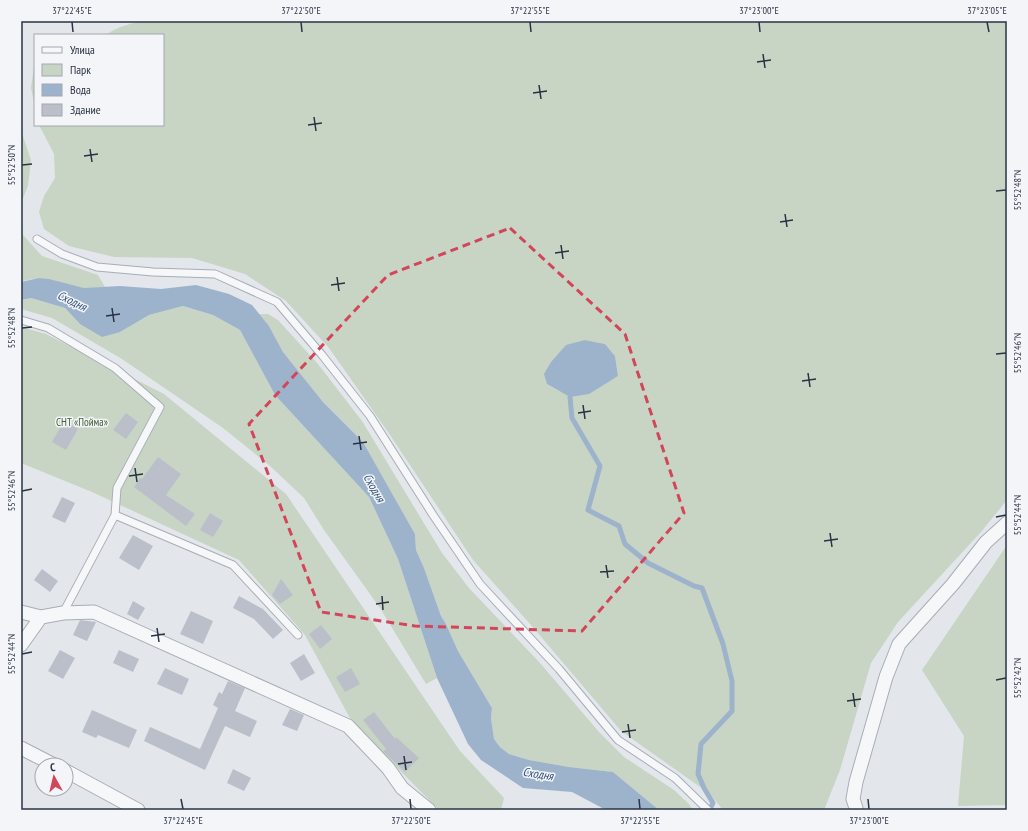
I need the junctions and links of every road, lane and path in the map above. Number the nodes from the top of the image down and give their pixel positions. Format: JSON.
{"nodes":[{"id":1,"x":37,"y":239,"type":"dead end"},
{"id":2,"x":21,"y":320,"type":"edge"},
{"id":3,"x":115,"y":515,"type":"junction"},
{"id":4,"x":1007,"y":523,"type":"edge"},
{"id":5,"x":21,"y":612,"type":"edge"},
{"id":6,"x":63,"y":613,"type":"junction"},
{"id":7,"x":41,"y":617,"type":"junction"},
{"id":8,"x":298,"y":635,"type":"dead end"},
{"id":9,"x":21,"y":645,"type":"edge"},
{"id":10,"x":21,"y":748,"type":"edge"},
{"id":11,"x":38,"y":757,"type":"edge"},
{"id":12,"x":74,"y":776,"type":"edge"},
{"id":13,"x":855,"y":809,"type":"edge"},
{"id":14,"x":138,"y":810,"type":"edge"},
{"id":15,"x":429,"y":810,"type":"edge"},
{"id":16,"x":708,"y":810,"type":"edge"}],
"edges":[{"from":1,"to":16,"type":"lane"},
{"from":2,"to":3,"type":"lane"},
{"from":3,"to":6,"type":"lane"},
{"from":3,"to":8,"type":"lane"},
{"from":4,"to":13,"type":"street"},
{"from":5,"to":7,"type":"street"},
{"from":6,"to":7,"type":"street"},
{"from":6,"to":15,"type":"street"},
{"from":7,"to":9,"type":"street"},
{"from":10,"to":11,"type":"street"},
{"from":12,"to":14,"type":"street"}]}
